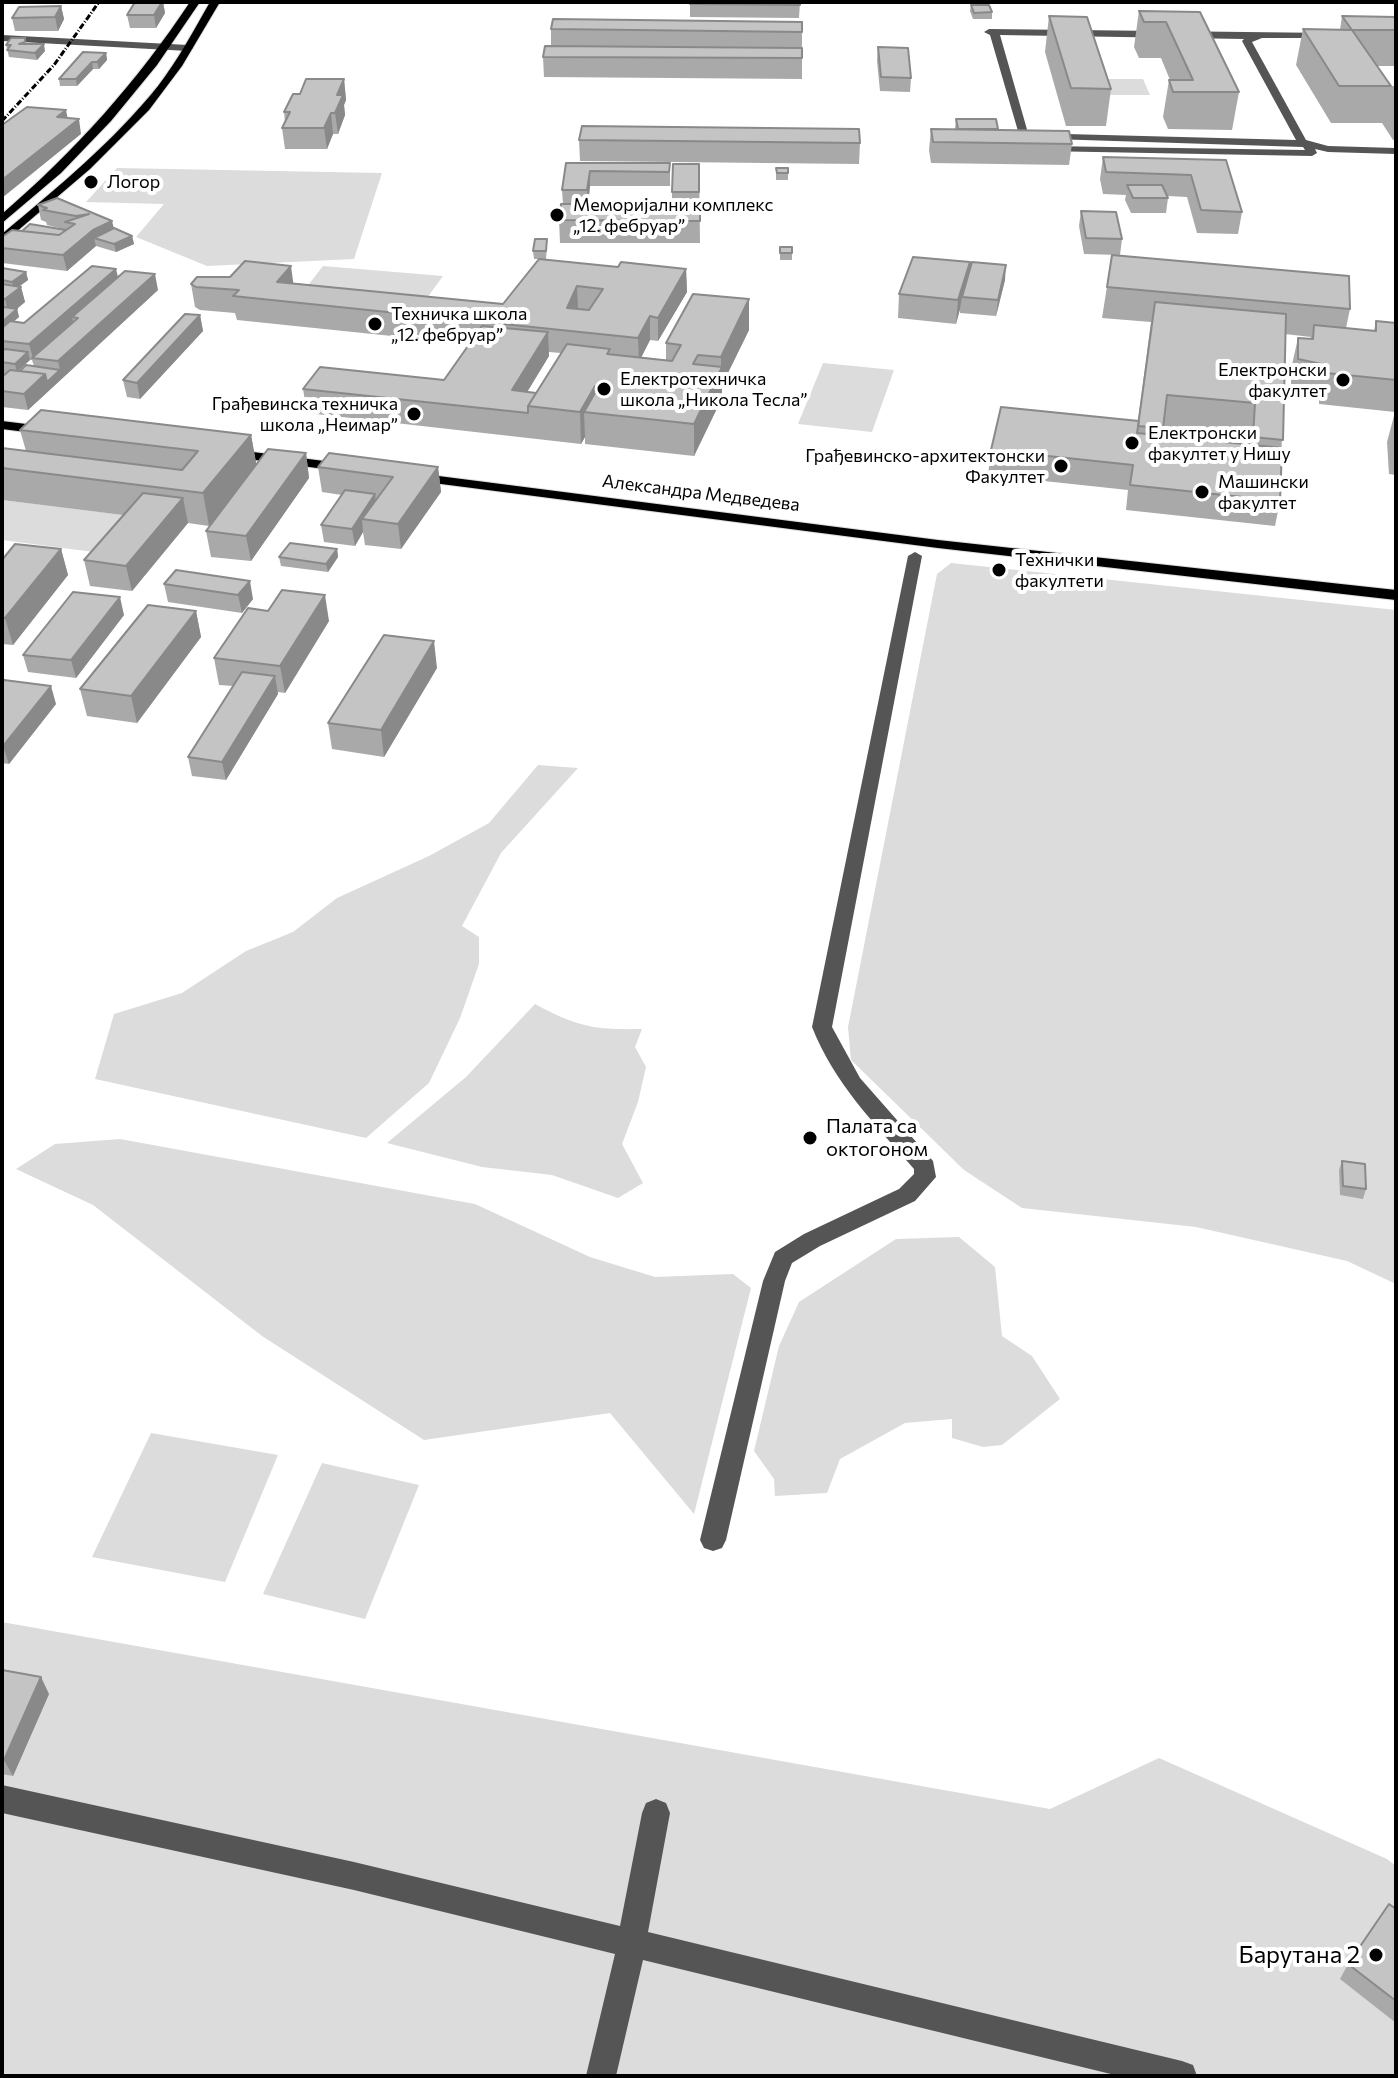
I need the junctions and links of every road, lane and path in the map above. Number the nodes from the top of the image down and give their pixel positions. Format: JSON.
{"nodes":[{"id":1,"x":195,"y":2,"type":"edge"},
{"id":2,"x":215,"y":2,"type":"edge"},
{"id":3,"x":1335,"y":35,"type":"edge"},
{"id":4,"x":1252,"y":36,"type":"junction"},
{"id":5,"x":2,"y":38,"type":"edge"},
{"id":6,"x":167,"y":47,"type":"junction"},
{"id":7,"x":188,"y":48,"type":"junction"},
{"id":8,"x":1024,"y":136,"type":"junction"},
{"id":9,"x":1090,"y":137,"type":"junction"},
{"id":10,"x":1307,"y":144,"type":"junction"},
{"id":11,"x":1094,"y":150,"type":"junction"},
{"id":12,"x":1396,"y":151,"type":"edge"},
{"id":13,"x":2,"y":220,"type":"edge"},
{"id":14,"x":2,"y":240,"type":"edge"},
{"id":15,"x":2,"y":425,"type":"edge"},
{"id":16,"x":43,"y":430,"type":"junction"},
{"id":17,"x":64,"y":432,"type":"edge"},
{"id":18,"x":27,"y":444,"type":"edge"},
{"id":19,"x":207,"y":450,"type":"edge"},
{"id":20,"x":365,"y":470,"type":"edge"},
{"id":21,"x":396,"y":474,"type":"edge"},
{"id":22,"x":915,"y":556,"type":"dead end"},
{"id":23,"x":1396,"y":595,"type":"edge"},
{"id":24,"x":713,"y":1540,"type":"dead end"},
{"id":25,"x":2,"y":1799,"type":"edge"},
{"id":26,"x":656,"y":1813,"type":"dead end"},
{"id":27,"x":632,"y":1942,"type":"junction"},
{"id":28,"x":601,"y":2076,"type":"edge"},
{"id":29,"x":1182,"y":2076,"type":"edge"}],
"edges":[{"from":1,"to":6,"type":"main road"},
{"from":2,"to":7,"type":"main road"},
{"from":3,"to":4,"type":"street"},
{"from":4,"to":8,"type":"street"},
{"from":4,"to":10,"type":"street"},
{"from":5,"to":6,"type":"street"},
{"from":6,"to":7,"type":"street"},
{"from":6,"to":13,"type":"main road"},
{"from":7,"to":14,"type":"main road"},
{"from":8,"to":9,"type":"street"},
{"from":8,"to":11,"type":"street"},
{"from":9,"to":10,"type":"street"},
{"from":9,"to":11,"type":"street"},
{"from":10,"to":11,"type":"street"},
{"from":10,"to":12,"type":"street"},
{"from":15,"to":16,"type":"main road"},
{"from":16,"to":17,"type":"main road"},
{"from":16,"to":18,"type":"street"},
{"from":19,"to":20,"type":"main road"},
{"from":21,"to":23,"type":"main road","name":"Александра Медведева"},
{"from":22,"to":24,"type":"street"},
{"from":25,"to":27,"type":"street"},
{"from":26,"to":27,"type":"street"},
{"from":27,"to":28,"type":"street"},
{"from":27,"to":29,"type":"street"}]}
